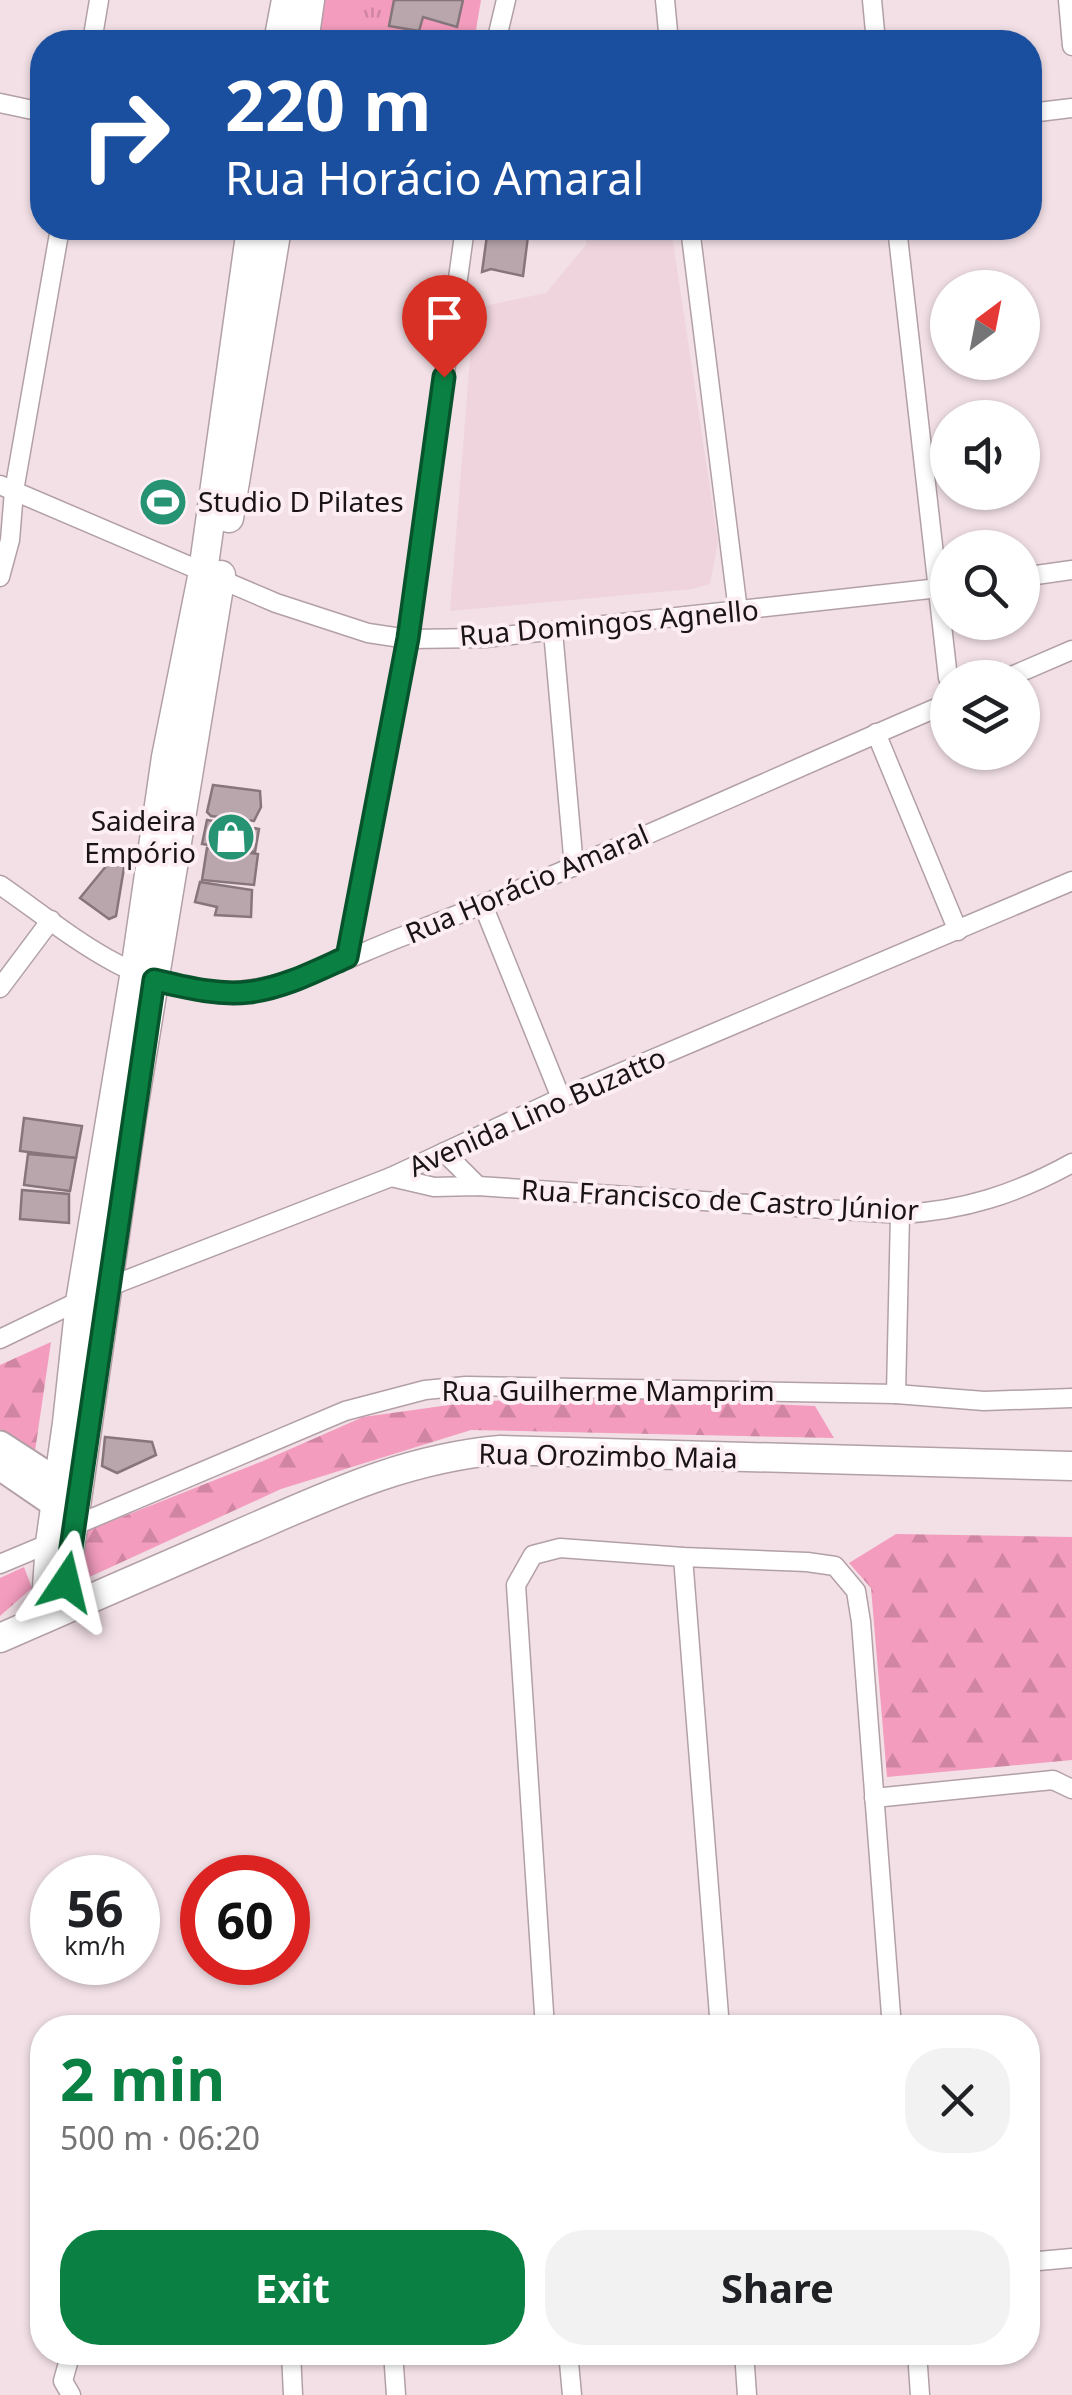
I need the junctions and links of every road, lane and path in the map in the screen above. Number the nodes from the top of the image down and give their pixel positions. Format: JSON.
{"nodes":[{"id":1,"x":99,"y":0,"type":"edge"},
{"id":2,"x":286,"y":0,"type":"edge"},
{"id":3,"x":310,"y":0,"type":"edge"},
{"id":4,"x":506,"y":0,"type":"edge"},
{"id":5,"x":665,"y":0,"type":"edge"},
{"id":6,"x":872,"y":0,"type":"edge"},
{"id":7,"x":1068,"y":0,"type":"edge"},
{"id":8,"x":94,"y":30,"type":"edge"},
{"id":9,"x":280,"y":30,"type":"edge"},
{"id":10,"x":306,"y":30,"type":"edge"},
{"id":11,"x":499,"y":30,"type":"edge"},
{"id":12,"x":669,"y":30,"type":"edge"},
{"id":13,"x":875,"y":30,"type":"edge"},
{"id":14,"x":1072,"y":46,"type":"edge"},
{"id":15,"x":0,"y":103,"type":"edge"},
{"id":16,"x":1072,"y":108,"type":"edge"},
{"id":17,"x":30,"y":109,"type":"edge"},
{"id":18,"x":1042,"y":112,"type":"edge"},
{"id":19,"x":58,"y":240,"type":"edge"},
{"id":20,"x":250,"y":240,"type":"edge"},
{"id":21,"x":275,"y":240,"type":"edge"},
{"id":22,"x":464,"y":240,"type":"edge"},
{"id":23,"x":692,"y":240,"type":"edge"},
{"id":24,"x":899,"y":240,"type":"edge"},
{"id":25,"x":7,"y":488,"type":"edge"},
{"id":26,"x":936,"y":530,"type":"edge"},
{"id":27,"x":1072,"y":570,"type":"edge"},
{"id":28,"x":1040,"y":574,"type":"edge"},
{"id":29,"x":212,"y":575,"type":"junction"},
{"id":30,"x":0,"y":577,"type":"edge"},
{"id":31,"x":930,"y":590,"type":"edge"},
{"id":32,"x":738,"y":611,"type":"junction"},
{"id":33,"x":553,"y":631,"type":"junction"},
{"id":34,"x":408,"y":638,"type":"junction"},
{"id":35,"x":1072,"y":650,"type":"edge"},
{"id":36,"x":1040,"y":664,"type":"edge"},
{"id":37,"x":930,"y":710,"type":"edge"},
{"id":38,"x":876,"y":733,"type":"junction"},
{"id":39,"x":574,"y":867,"type":"junction"},
{"id":40,"x":1072,"y":881,"type":"edge"},
{"id":41,"x":0,"y":885,"type":"edge"},
{"id":42,"x":484,"y":905,"type":"junction"},
{"id":43,"x":50,"y":920,"type":"junction"},
{"id":44,"x":958,"y":931,"type":"junction"},
{"id":45,"x":347,"y":957,"type":"junction"},
{"id":46,"x":144,"y":976,"type":"junction"},
{"id":47,"x":0,"y":988,"type":"edge"},
{"id":48,"x":562,"y":1098,"type":"junction"},
{"id":49,"x":444,"y":1152,"type":"junction"},
{"id":50,"x":1072,"y":1163,"type":"edge"},
{"id":51,"x":391,"y":1177,"type":"junction"},
{"id":52,"x":478,"y":1186,"type":"junction"},
{"id":53,"x":900,"y":1214,"type":"junction"},
{"id":54,"x":108,"y":1288,"type":"junction"},
{"id":55,"x":80,"y":1302,"type":"junction"},
{"id":56,"x":0,"y":1339,"type":"edge"},
{"id":57,"x":896,"y":1394,"type":"junction"},
{"id":58,"x":1072,"y":1398,"type":"edge"},
{"id":59,"x":0,"y":1444,"type":"edge"},
{"id":60,"x":1072,"y":1466,"type":"edge"},
{"id":61,"x":0,"y":1467,"type":"edge"},
{"id":62,"x":69,"y":1505,"type":"junction"},
{"id":63,"x":50,"y":1543,"type":"junction"},
{"id":64,"x":683,"y":1557,"type":"junction"},
{"id":65,"x":0,"y":1564,"type":"edge"},
{"id":66,"x":53,"y":1615,"type":"junction"},
{"id":67,"x":0,"y":1638,"type":"edge"},
{"id":68,"x":1072,"y":1789,"type":"edge"},
{"id":69,"x":874,"y":1798,"type":"junction"},
{"id":70,"x":545,"y":2015,"type":"edge"},
{"id":71,"x":719,"y":2015,"type":"edge"},
{"id":72,"x":891,"y":2015,"type":"edge"},
{"id":73,"x":1072,"y":2258,"type":"edge"},
{"id":74,"x":1040,"y":2261,"type":"edge"},
{"id":75,"x":67,"y":2365,"type":"edge"},
{"id":76,"x":292,"y":2365,"type":"edge"},
{"id":77,"x":394,"y":2365,"type":"edge"},
{"id":78,"x":569,"y":2365,"type":"edge"},
{"id":79,"x":745,"y":2365,"type":"edge"},
{"id":80,"x":918,"y":2365,"type":"edge"},
{"id":81,"x":72,"y":2395,"type":"edge"},
{"id":82,"x":294,"y":2395,"type":"edge"},
{"id":83,"x":396,"y":2395,"type":"edge"},
{"id":84,"x":572,"y":2395,"type":"edge"},
{"id":85,"x":747,"y":2395,"type":"edge"},
{"id":86,"x":920,"y":2395,"type":"edge"}],
"edges":[{"from":1,"to":8,"type":"street"},
{"from":2,"to":9,"type":"main road"},
{"from":3,"to":10,"type":"main road"},
{"from":4,"to":11,"type":"street"},
{"from":5,"to":12,"type":"street"},
{"from":6,"to":13,"type":"street"},
{"from":7,"to":14,"type":"street"},
{"from":15,"to":17,"type":"street"},
{"from":16,"to":18,"type":"street"},
{"from":19,"to":25,"type":"street"},
{"from":20,"to":29,"type":"main road"},
{"from":21,"to":29,"type":"main road"},
{"from":22,"to":34,"type":"street"},
{"from":23,"to":32,"type":"street"},
{"from":24,"to":26,"type":"street"},
{"from":25,"to":29,"type":"street","name":"Rua Domingos Agnello"},
{"from":25,"to":30,"type":"street"},
{"from":27,"to":28,"type":"street"},
{"from":29,"to":34,"type":"street","name":"Rua Domingos Agnello"},
{"from":29,"to":46,"type":"main road"},
{"from":31,"to":32,"type":"street","name":"Rua Domingos Agnello"},
{"from":32,"to":33,"type":"street","name":"Rua Domingos Agnello"},
{"from":33,"to":34,"type":"street","name":"Rua Domingos Agnello"},
{"from":33,"to":39,"type":"street"},
{"from":34,"to":45,"type":"street"},
{"from":35,"to":36,"type":"street"},
{"from":37,"to":38,"type":"street","name":"Rua Horácio Amaral"},
{"from":38,"to":39,"type":"street","name":"Rua Horácio Amaral"},
{"from":38,"to":44,"type":"street"},
{"from":39,"to":42,"type":"street","name":"Rua Horácio Amaral"},
{"from":40,"to":44,"type":"street","name":"Avenida Lino Buzatto"},
{"from":41,"to":43,"type":"street","name":"Rua Horácio Amaral"},
{"from":42,"to":45,"type":"street","name":"Rua Horácio Amaral"},
{"from":42,"to":48,"type":"street"},
{"from":43,"to":46,"type":"street","name":"Rua Horácio Amaral"},
{"from":43,"to":47,"type":"street"},
{"from":44,"to":48,"type":"street","name":"Avenida Lino Buzatto"},
{"from":45,"to":46,"type":"street","name":"Rua Horácio Amaral"},
{"from":46,"to":54,"type":"main road"},
{"from":46,"to":55,"type":"main road"},
{"from":48,"to":49,"type":"street","name":"Avenida Lino Buzatto"},
{"from":49,"to":51,"type":"street","name":"Avenida Lino Buzatto"},
{"from":49,"to":52,"type":"street"},
{"from":50,"to":53,"type":"street","name":"Rua Francisco de Castro Júnior"},
{"from":51,"to":52,"type":"street","name":"Rua Francisco de Castro Júnior"},
{"from":51,"to":54,"type":"street","name":"Avenida Lino Buzatto"},
{"from":52,"to":53,"type":"street","name":"Rua Francisco de Castro Júnior"},
{"from":53,"to":57,"type":"street"},
{"from":54,"to":55,"type":"street","name":"Avenida Lino Buzatto"},
{"from":54,"to":62,"type":"main road"},
{"from":55,"to":56,"type":"street","name":"Avenida Lino Buzatto"},
{"from":55,"to":62,"type":"main road"},
{"from":57,"to":58,"type":"street","name":"Rua Guilherme Mamprim"},
{"from":57,"to":62,"type":"street","name":"Rua Guilherme Mamprim"},
{"from":59,"to":62,"type":"main road"},
{"from":60,"to":66,"type":"main road","name":"Rua Orozimbo Maia"},
{"from":61,"to":62,"type":"main road"},
{"from":62,"to":63,"type":"main road"},
{"from":62,"to":66,"type":"main road"},
{"from":63,"to":65,"type":"street"},
{"from":63,"to":66,"type":"main road"},
{"from":64,"to":69,"type":"street"},
{"from":64,"to":70,"type":"street"},
{"from":64,"to":71,"type":"street"},
{"from":66,"to":67,"type":"main road","name":"Rua Orozimbo Maia"},
{"from":68,"to":69,"type":"street"},
{"from":69,"to":72,"type":"street"},
{"from":73,"to":74,"type":"street"},
{"from":75,"to":81,"type":"street"},
{"from":76,"to":82,"type":"street"},
{"from":77,"to":83,"type":"street"},
{"from":78,"to":84,"type":"street"},
{"from":79,"to":85,"type":"street"},
{"from":80,"to":86,"type":"street"}]}
